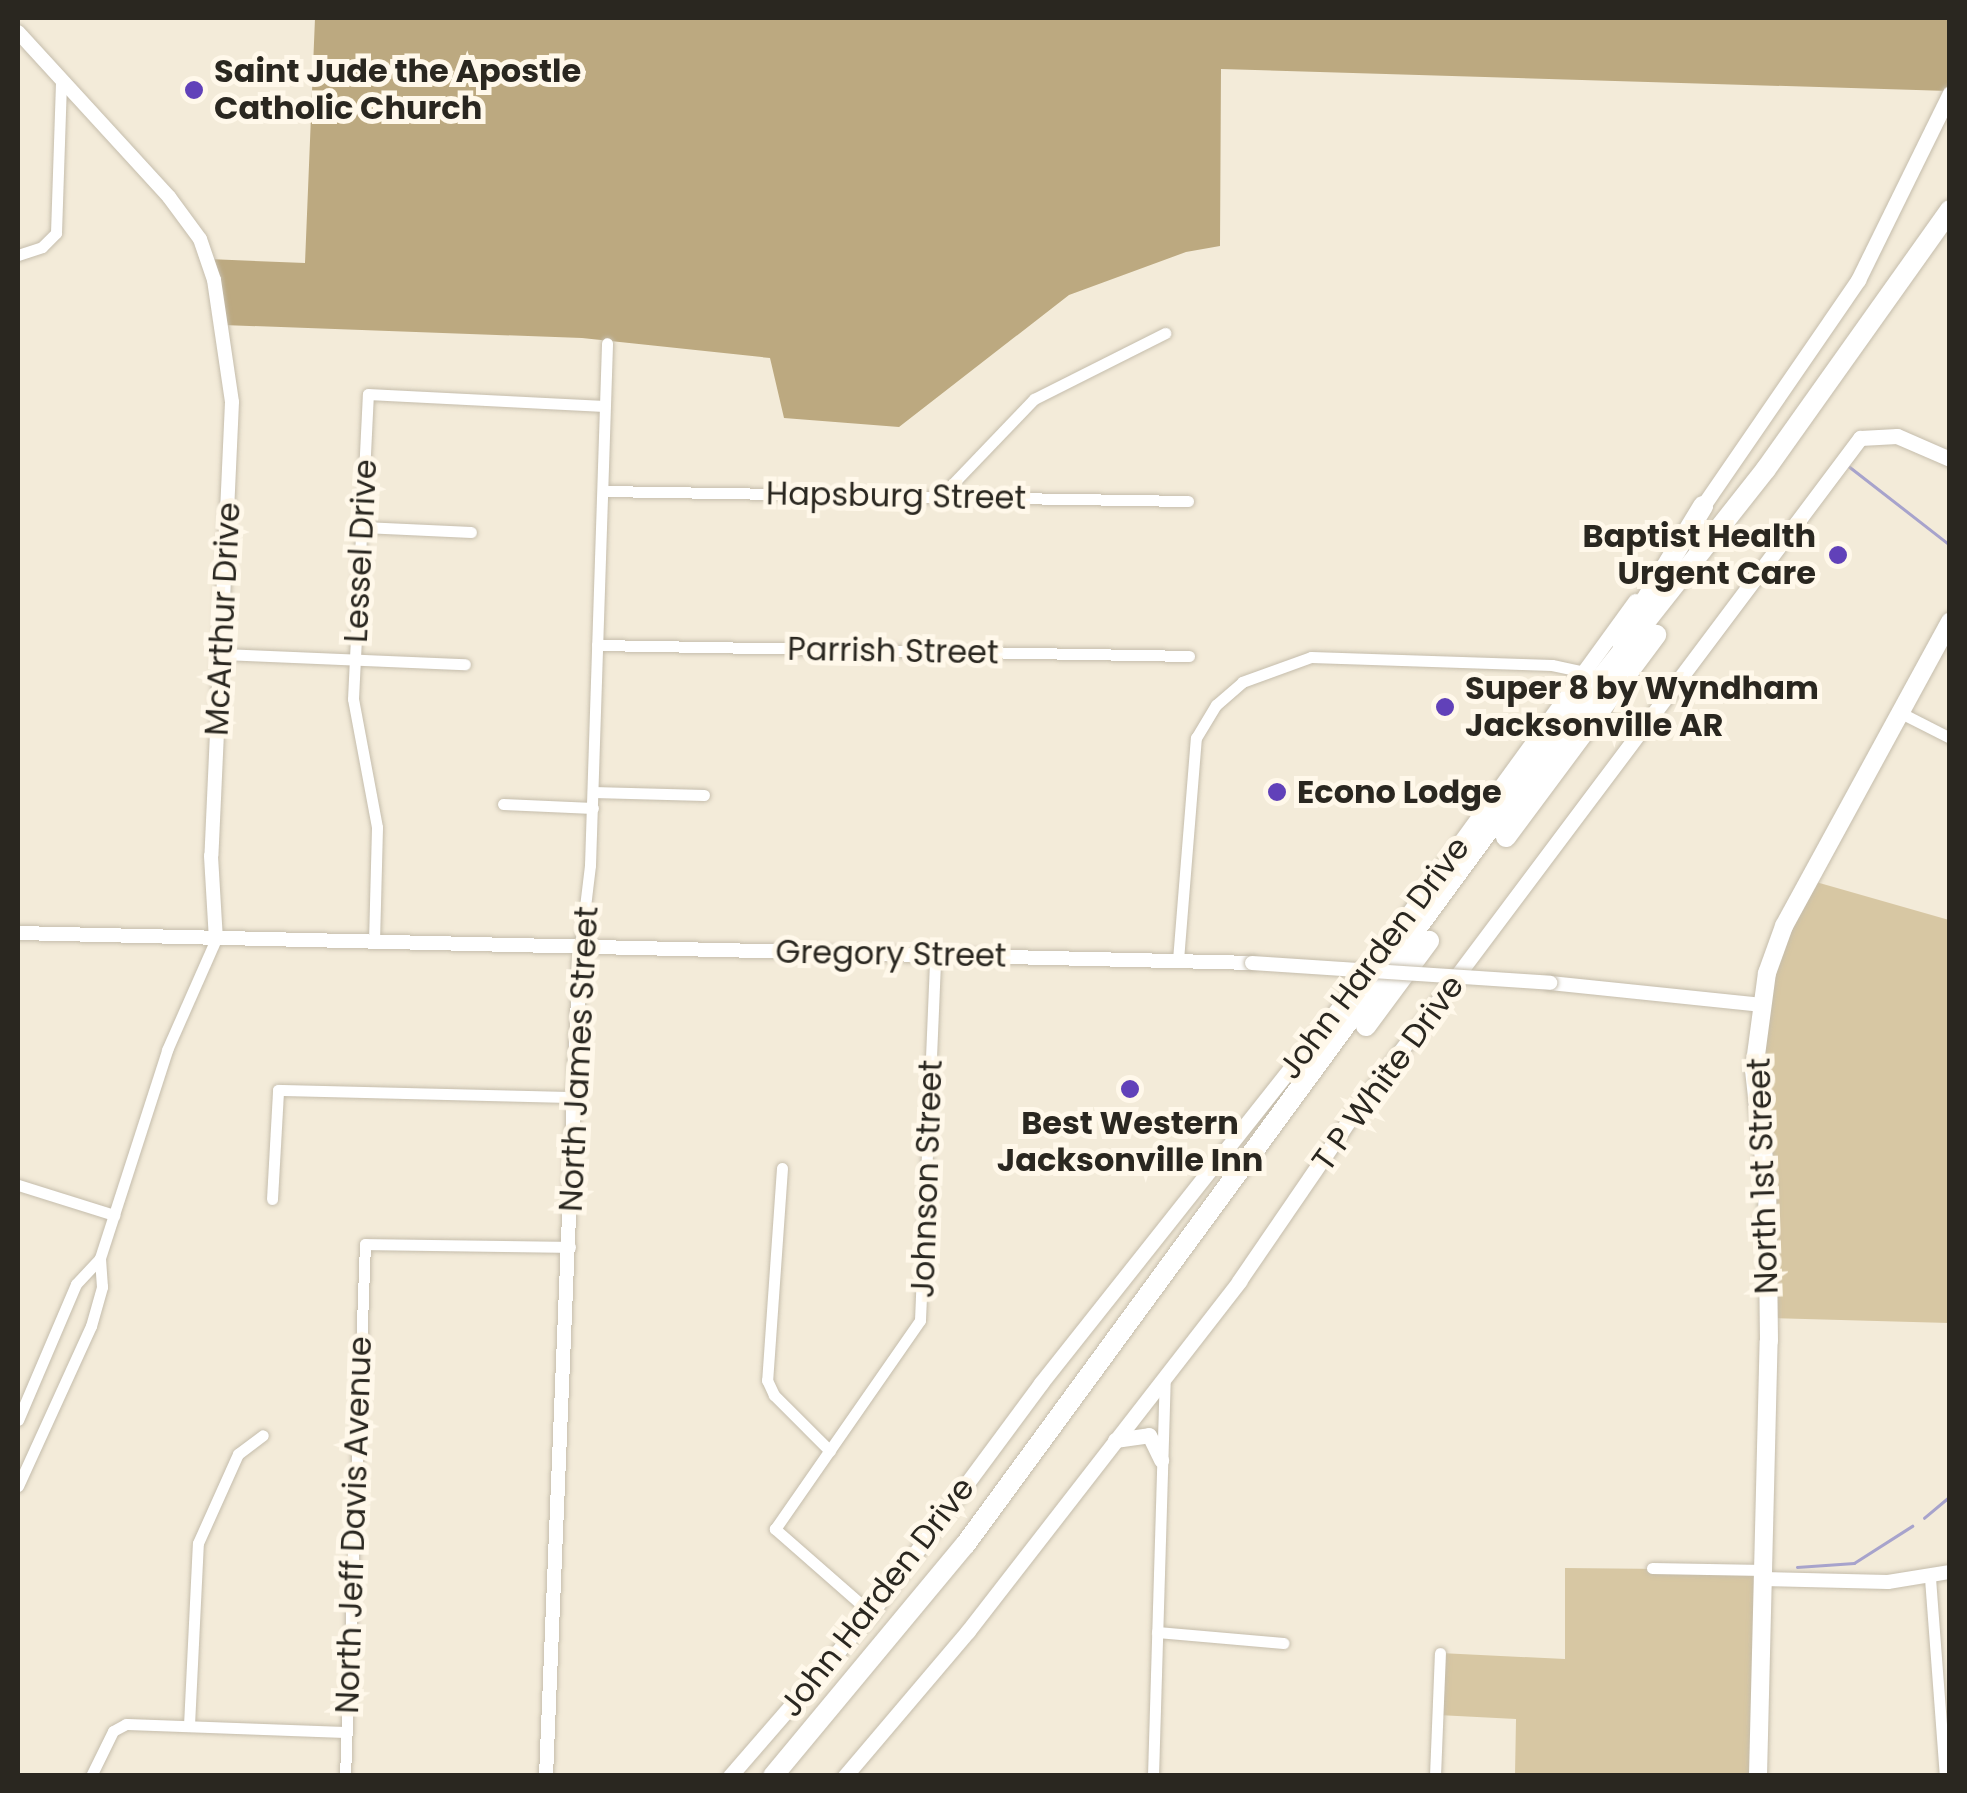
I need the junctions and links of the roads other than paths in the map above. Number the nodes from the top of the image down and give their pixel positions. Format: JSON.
{"nodes":[{"id":1,"x":18,"y":32,"type":"edge"},
{"id":2,"x":62,"y":80,"type":"junction"},
{"id":3,"x":1950,"y":93,"type":"edge"},
{"id":4,"x":1950,"y":210,"type":"edge"},
{"id":5,"x":1950,"y":229,"type":"edge"},
{"id":6,"x":18,"y":254,"type":"edge"},
{"id":7,"x":1165,"y":334,"type":"dead end"},
{"id":8,"x":607,"y":343,"type":"dead end"},
{"id":9,"x":604,"y":406,"type":"junction"},
{"id":10,"x":1950,"y":459,"type":"edge"},
{"id":11,"x":603,"y":491,"type":"junction"},
{"id":12,"x":940,"y":496,"type":"junction"},
{"id":13,"x":1188,"y":501,"type":"dead end"},
{"id":14,"x":1703,"y":506,"type":"junction"},
{"id":15,"x":363,"y":527,"type":"junction"},
{"id":16,"x":471,"y":532,"type":"dead end"},
{"id":17,"x":1950,"y":621,"type":"edge"},
{"id":18,"x":598,"y":645,"type":"junction"},
{"id":19,"x":222,"y":654,"type":"junction"},
{"id":20,"x":1188,"y":656,"type":"dead end"},
{"id":21,"x":355,"y":660,"type":"junction"},
{"id":22,"x":465,"y":664,"type":"dead end"},
{"id":23,"x":1584,"y":672,"type":"junction"},
{"id":24,"x":1586,"y":697,"type":"junction"},
{"id":25,"x":1900,"y":713,"type":"junction"},
{"id":26,"x":1950,"y":738,"type":"edge"},
{"id":27,"x":593,"y":792,"type":"junction"},
{"id":28,"x":704,"y":795,"type":"dead end"},
{"id":29,"x":503,"y":804,"type":"dead end"},
{"id":30,"x":593,"y":808,"type":"junction"},
{"id":31,"x":18,"y":933,"type":"edge"},
{"id":32,"x":216,"y":939,"type":"junction"},
{"id":33,"x":374,"y":942,"type":"junction"},
{"id":34,"x":580,"y":948,"type":"junction"},
{"id":35,"x":934,"y":956,"type":"junction"},
{"id":36,"x":1178,"y":960,"type":"junction"},
{"id":37,"x":1762,"y":1005,"type":"junction"},
{"id":38,"x":574,"y":1098,"type":"junction"},
{"id":39,"x":782,"y":1168,"type":"dead end"},
{"id":40,"x":18,"y":1185,"type":"edge"},
{"id":41,"x":272,"y":1199,"type":"dead end"},
{"id":42,"x":114,"y":1216,"type":"junction"},
{"id":43,"x":570,"y":1247,"type":"junction"},
{"id":44,"x":100,"y":1258,"type":"junction"},
{"id":45,"x":1165,"y":1376,"type":"junction"},
{"id":46,"x":18,"y":1420,"type":"edge"},
{"id":47,"x":263,"y":1435,"type":"dead end"},
{"id":48,"x":1115,"y":1440,"type":"junction"},
{"id":49,"x":830,"y":1451,"type":"junction"},
{"id":50,"x":1161,"y":1460,"type":"junction"},
{"id":51,"x":18,"y":1486,"type":"edge"},
{"id":52,"x":1652,"y":1568,"type":"dead end"},
{"id":53,"x":1950,"y":1572,"type":"edge"},
{"id":54,"x":1764,"y":1575,"type":"junction"},
{"id":55,"x":1930,"y":1578,"type":"junction"},
{"id":56,"x":872,"y":1613,"type":"junction"},
{"id":57,"x":1157,"y":1632,"type":"junction"},
{"id":58,"x":1284,"y":1643,"type":"dead end"},
{"id":59,"x":1440,"y":1653,"type":"dead end"},
{"id":60,"x":189,"y":1724,"type":"junction"},
{"id":61,"x":346,"y":1732,"type":"junction"},
{"id":62,"x":91,"y":1776,"type":"edge"},
{"id":63,"x":345,"y":1776,"type":"edge"},
{"id":64,"x":546,"y":1776,"type":"edge"},
{"id":65,"x":730,"y":1776,"type":"edge"},
{"id":66,"x":773,"y":1776,"type":"edge"},
{"id":67,"x":788,"y":1776,"type":"edge"},
{"id":68,"x":845,"y":1776,"type":"edge"},
{"id":69,"x":1153,"y":1776,"type":"edge"},
{"id":70,"x":1436,"y":1776,"type":"edge"},
{"id":71,"x":1758,"y":1776,"type":"edge"},
{"id":72,"x":1946,"y":1776,"type":"edge"}],
"edges":[{"from":1,"to":2,"type":"street","name":"McArthur Drive"},
{"from":2,"to":6,"type":"street"},
{"from":2,"to":19,"type":"street","name":"McArthur Drive"},
{"from":3,"to":14,"type":"main road","name":"John Harden Drive"},
{"from":4,"to":24,"type":"highway"},
{"from":5,"to":67,"type":"highway"},
{"from":7,"to":12,"type":"street"},
{"from":8,"to":9,"type":"street","name":"North James Street"},
{"from":9,"to":11,"type":"street","name":"North James Street"},
{"from":9,"to":15,"type":"street","name":"Lessel Drive"},
{"from":10,"to":45,"type":"main road","name":"T P White Drive"},
{"from":11,"to":12,"type":"street","name":"Hapsburg Street"},
{"from":11,"to":18,"type":"street","name":"North James Street"},
{"from":12,"to":13,"type":"street","name":"Hapsburg Street"},
{"from":14,"to":23,"type":"main road","name":"John Harden Drive"},
{"from":14,"to":24,"type":"highway"},
{"from":15,"to":16,"type":"street"},
{"from":15,"to":21,"type":"street","name":"Lessel Drive"},
{"from":17,"to":25,"type":"main road","name":"North 1st Street"},
{"from":18,"to":20,"type":"street","name":"Parrish Street"},
{"from":18,"to":27,"type":"street","name":"North James Street"},
{"from":19,"to":21,"type":"street"},
{"from":19,"to":32,"type":"street","name":"McArthur Drive"},
{"from":21,"to":22,"type":"street"},
{"from":21,"to":33,"type":"street","name":"Lessel Drive"},
{"from":23,"to":36,"type":"street"},
{"from":23,"to":56,"type":"main road","name":"John Harden Drive"},
{"from":24,"to":66,"type":"highway"},
{"from":25,"to":26,"type":"street"},
{"from":25,"to":37,"type":"main road","name":"North 1st Street"},
{"from":27,"to":28,"type":"street"},
{"from":27,"to":30,"type":"street","name":"North James Street"},
{"from":29,"to":30,"type":"street"},
{"from":30,"to":34,"type":"street","name":"North James Street"},
{"from":31,"to":32,"type":"street","name":"Gregory Street"},
{"from":32,"to":33,"type":"street","name":"Gregory Street"},
{"from":32,"to":42,"type":"street"},
{"from":33,"to":34,"type":"street","name":"Gregory Street"},
{"from":34,"to":35,"type":"street","name":"Gregory Street"},
{"from":34,"to":38,"type":"street","name":"North James Street"},
{"from":35,"to":36,"type":"street","name":"Gregory Street"},
{"from":35,"to":49,"type":"street","name":"Johnson Street"},
{"from":36,"to":37,"type":"street","name":"Gregory Street","bridge":true},
{"from":37,"to":54,"type":"main road","name":"North 1st Street"},
{"from":38,"to":41,"type":"street"},
{"from":38,"to":43,"type":"street","name":"North James Street"},
{"from":39,"to":49,"type":"street"},
{"from":40,"to":42,"type":"street"},
{"from":42,"to":44,"type":"street"},
{"from":43,"to":61,"type":"street","name":"North Jeff Davis Avenue"},
{"from":43,"to":64,"type":"street","name":"North James Street"},
{"from":44,"to":46,"type":"street"},
{"from":44,"to":51,"type":"street"},
{"from":45,"to":48,"type":"main road","name":"T P White Drive"},
{"from":45,"to":50,"type":"street"},
{"from":47,"to":60,"type":"street"},
{"from":48,"to":50,"type":"main road"},
{"from":48,"to":68,"type":"main road","name":"T P White Drive"},
{"from":49,"to":56,"type":"street","name":"Johnson Street"},
{"from":50,"to":57,"type":"street"},
{"from":52,"to":54,"type":"street"},
{"from":53,"to":55,"type":"street"},
{"from":54,"to":55,"type":"street"},
{"from":54,"to":71,"type":"main road","name":"North 1st Street"},
{"from":55,"to":72,"type":"street"},
{"from":56,"to":65,"type":"main road","name":"John Harden Drive"},
{"from":57,"to":58,"type":"street"},
{"from":57,"to":69,"type":"street"},
{"from":59,"to":70,"type":"street"},
{"from":60,"to":61,"type":"street"},
{"from":60,"to":62,"type":"street"},
{"from":61,"to":63,"type":"street","name":"North Jeff Davis Avenue"}]}
